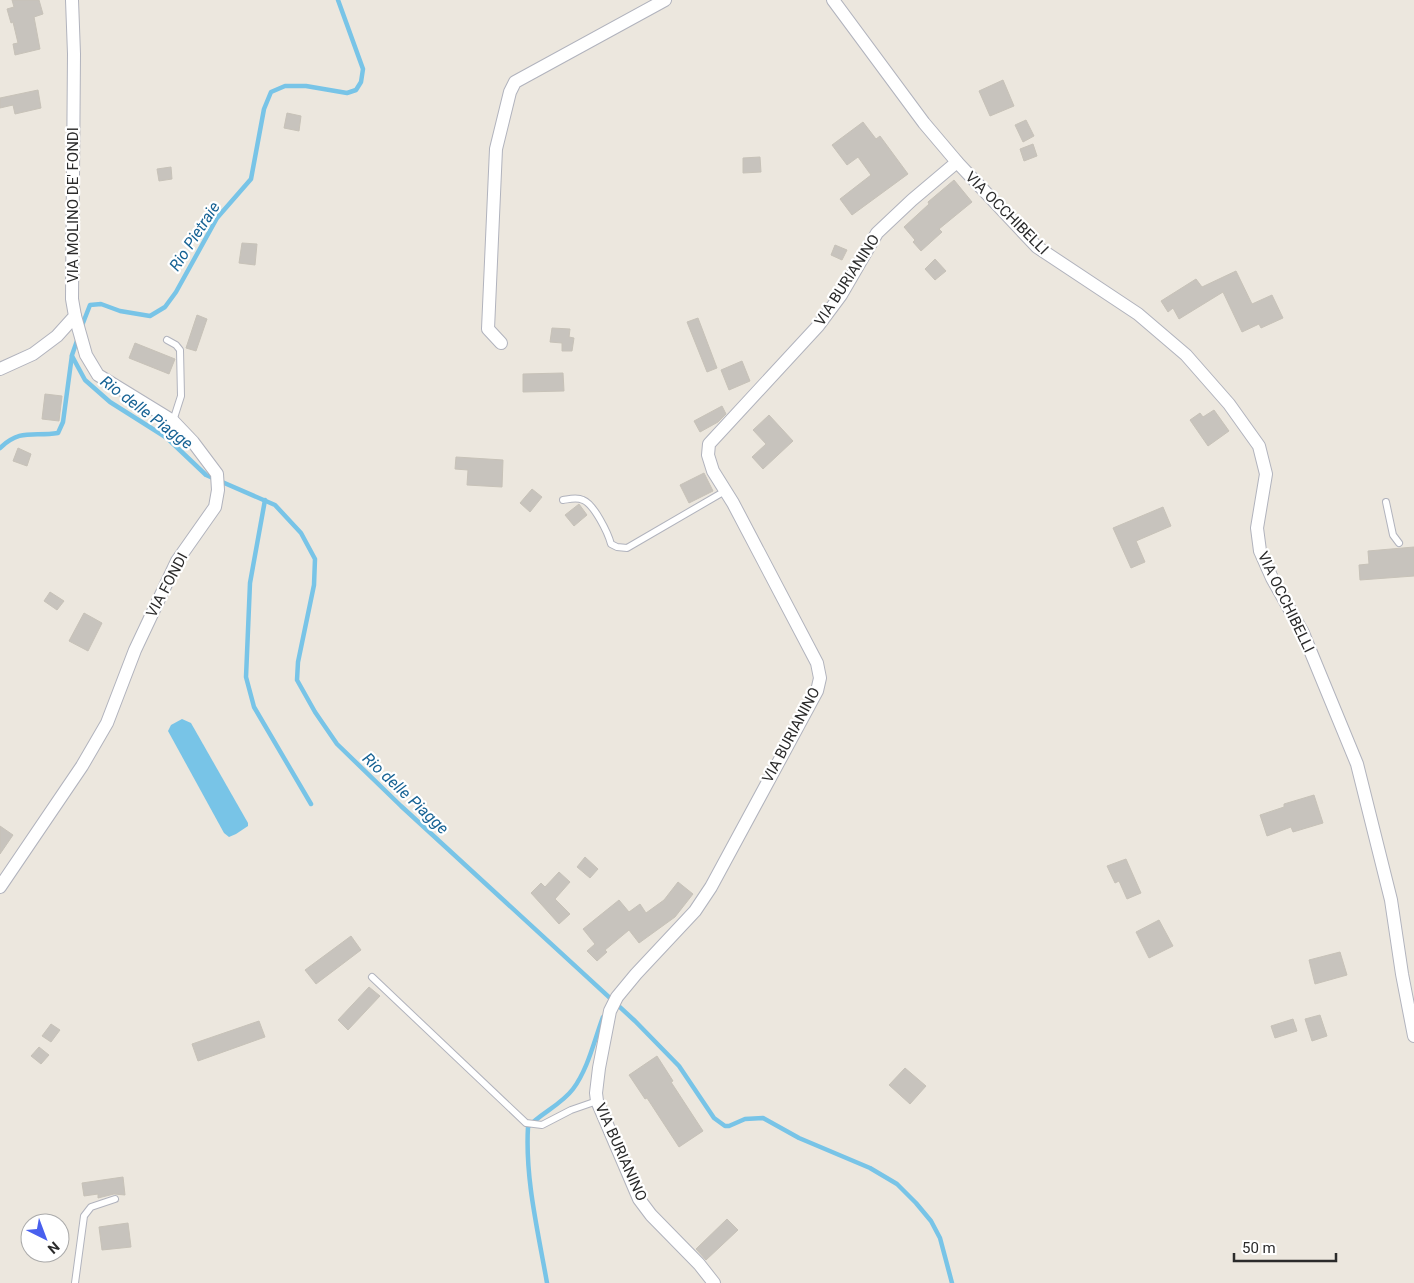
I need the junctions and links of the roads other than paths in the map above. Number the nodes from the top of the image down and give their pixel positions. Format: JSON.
{"nodes":[{"id":1,"x":72,"y":0,"type":"edge"},
{"id":2,"x":665,"y":0,"type":"edge"},
{"id":3,"x":833,"y":0,"type":"edge"},
{"id":4,"x":957,"y":162,"type":"junction"},
{"id":5,"x":75,"y":316,"type":"junction"},
{"id":6,"x":167,"y":340,"type":"dead end"},
{"id":7,"x":501,"y":343,"type":"dead end"},
{"id":8,"x":0,"y":369,"type":"edge"},
{"id":9,"x":173,"y":421,"type":"junction"},
{"id":10,"x":726,"y":491,"type":"junction"},
{"id":11,"x":563,"y":500,"type":"dead end"},
{"id":12,"x":1386,"y":502,"type":"dead end"},
{"id":13,"x":1399,"y":543,"type":"dead end"},
{"id":14,"x":0,"y":887,"type":"edge"},
{"id":15,"x":372,"y":977,"type":"dead end"},
{"id":16,"x":1414,"y":1036,"type":"edge"},
{"id":17,"x":597,"y":1102,"type":"junction"},
{"id":18,"x":116,"y":1199,"type":"dead end"},
{"id":19,"x":75,"y":1283,"type":"edge"},
{"id":20,"x":714,"y":1283,"type":"edge"}],
"edges":[{"from":1,"to":5,"type":"street","name":"VIA MOLINO DE' FONDI"},
{"from":2,"to":7,"type":"street"},
{"from":3,"to":4,"type":"street","name":"VIA OCCHIBELLI"},
{"from":4,"to":10,"type":"street","name":"VIA BURIANINO"},
{"from":4,"to":16,"type":"street","name":"VIA OCCHIBELLI"},
{"from":5,"to":8,"type":"street"},
{"from":5,"to":9,"type":"street","name":"VIA FONDI"},
{"from":6,"to":9,"type":"lane"},
{"from":9,"to":14,"type":"street","name":"VIA FONDI"},
{"from":10,"to":11,"type":"lane"},
{"from":10,"to":17,"type":"street","name":"VIA BURIANINO"},
{"from":12,"to":13,"type":"lane"},
{"from":15,"to":17,"type":"lane"},
{"from":17,"to":20,"type":"street","name":"VIA BURIANINO"},
{"from":18,"to":19,"type":"lane"}]}
